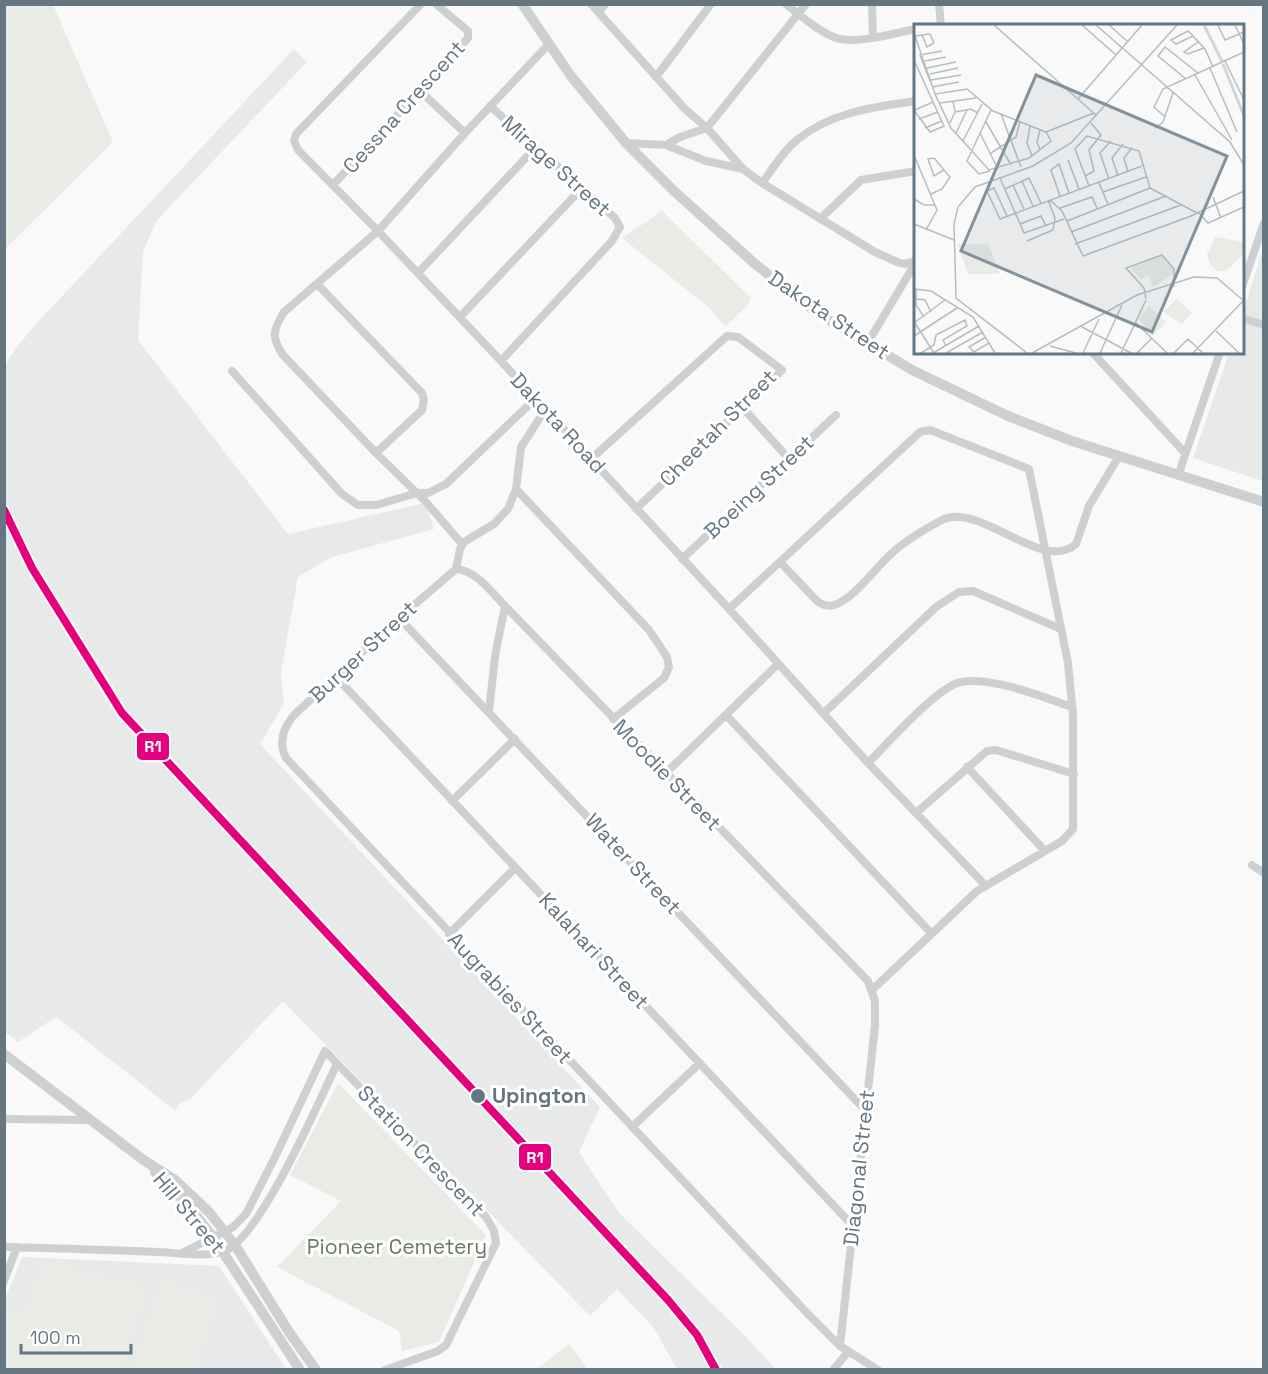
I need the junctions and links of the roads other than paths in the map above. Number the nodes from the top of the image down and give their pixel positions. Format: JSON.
{"nodes":[{"id":1,"x":421,"y":4,"type":"edge"},
{"id":2,"x":436,"y":4,"type":"edge"},
{"id":3,"x":522,"y":4,"type":"edge"},
{"id":4,"x":591,"y":4,"type":"edge"},
{"id":5,"x":605,"y":4,"type":"edge"},
{"id":6,"x":711,"y":4,"type":"edge"},
{"id":7,"x":786,"y":4,"type":"edge"},
{"id":8,"x":806,"y":4,"type":"edge"},
{"id":9,"x":872,"y":4,"type":"edge"},
{"id":10,"x":939,"y":4,"type":"edge"},
{"id":11,"x":598,"y":12,"type":"junction"},
{"id":12,"x":799,"y":14,"type":"junction"},
{"id":13,"x":940,"y":24,"type":"edge"},
{"id":14,"x":914,"y":29,"type":"edge"},
{"id":15,"x":873,"y":37,"type":"junction"},
{"id":16,"x":548,"y":45,"type":"junction"},
{"id":17,"x":656,"y":77,"type":"junction"},
{"id":18,"x":419,"y":90,"type":"junction"},
{"id":19,"x":914,"y":100,"type":"edge"},
{"id":20,"x":490,"y":106,"type":"junction"},
{"id":21,"x":707,"y":128,"type":"junction"},
{"id":22,"x":465,"y":132,"type":"junction"},
{"id":23,"x":626,"y":143,"type":"junction"},
{"id":24,"x":666,"y":145,"type":"junction"},
{"id":25,"x":535,"y":148,"type":"junction"},
{"id":26,"x":743,"y":169,"type":"junction"},
{"id":27,"x":914,"y":171,"type":"edge"},
{"id":28,"x":762,"y":183,"type":"junction"},
{"id":29,"x":333,"y":185,"type":"junction"},
{"id":30,"x":582,"y":188,"type":"junction"},
{"id":31,"x":820,"y":219,"type":"junction"},
{"id":32,"x":1263,"y":223,"type":"edge"},
{"id":33,"x":378,"y":231,"type":"junction"},
{"id":34,"x":914,"y":261,"type":"edge"},
{"id":35,"x":914,"y":263,"type":"edge"},
{"id":36,"x":418,"y":273,"type":"junction"},
{"id":37,"x":1244,"y":281,"type":"edge"},
{"id":38,"x":318,"y":285,"type":"junction"},
{"id":39,"x":460,"y":317,"type":"junction"},
{"id":40,"x":1244,"y":319,"type":"edge"},
{"id":41,"x":1263,"y":325,"type":"edge"},
{"id":42,"x":867,"y":344,"type":"junction"},
{"id":43,"x":1094,"y":354,"type":"edge"},
{"id":44,"x":1219,"y":354,"type":"edge"},
{"id":45,"x":501,"y":362,"type":"junction"},
{"id":46,"x":232,"y":372,"type":"dead end"},
{"id":47,"x":535,"y":399,"type":"junction"},
{"id":48,"x":743,"y":408,"type":"junction"},
{"id":49,"x":545,"y":410,"type":"junction"},
{"id":50,"x":836,"y":415,"type":"dead end"},
{"id":51,"x":376,"y":453,"type":"junction"},
{"id":52,"x":1185,"y":453,"type":"junction"},
{"id":53,"x":1119,"y":456,"type":"junction"},
{"id":54,"x":591,"y":459,"type":"junction"},
{"id":55,"x":789,"y":459,"type":"junction"},
{"id":56,"x":1179,"y":473,"type":"junction"},
{"id":57,"x":516,"y":489,"type":"junction"},
{"id":58,"x":417,"y":493,"type":"junction"},
{"id":59,"x":1263,"y":502,"type":"edge"},
{"id":60,"x":636,"y":509,"type":"junction"},
{"id":61,"x":462,"y":544,"type":"junction"},
{"id":62,"x":1046,"y":550,"type":"junction"},
{"id":63,"x":682,"y":559,"type":"junction"},
{"id":64,"x":780,"y":562,"type":"junction"},
{"id":65,"x":456,"y":569,"type":"junction"},
{"id":66,"x":505,"y":606,"type":"junction"},
{"id":67,"x":729,"y":609,"type":"junction"},
{"id":68,"x":399,"y":618,"type":"junction"},
{"id":69,"x":1061,"y":629,"type":"junction"},
{"id":70,"x":778,"y":664,"type":"junction"},
{"id":71,"x":336,"y":677,"type":"junction"},
{"id":72,"x":1072,"y":707,"type":"junction"},
{"id":73,"x":489,"y":712,"type":"junction"},
{"id":74,"x":824,"y":713,"type":"junction"},
{"id":75,"x":726,"y":716,"type":"junction"},
{"id":76,"x":613,"y":719,"type":"junction"},
{"id":77,"x":515,"y":739,"type":"junction"},
{"id":78,"x":282,"y":743,"type":"joint"},
{"id":79,"x":868,"y":763,"type":"junction"},
{"id":80,"x":967,"y":768,"type":"junction"},
{"id":81,"x":666,"y":774,"type":"junction"},
{"id":82,"x":1074,"y":774,"type":"junction"},
{"id":83,"x":452,"y":801,"type":"junction"},
{"id":84,"x":916,"y":813,"type":"junction"},
{"id":85,"x":1045,"y":851,"type":"junction"},
{"id":86,"x":1252,"y":865,"type":"dead end"},
{"id":87,"x":515,"y":868,"type":"junction"},
{"id":88,"x":1263,"y":873,"type":"edge"},
{"id":89,"x":986,"y":886,"type":"junction"},
{"id":90,"x":931,"y":933,"type":"junction"},
{"id":91,"x":449,"y":934,"type":"junction"},
{"id":92,"x":872,"y":990,"type":"junction"},
{"id":93,"x":4,"y":1054,"type":"edge"},
{"id":94,"x":700,"y":1063,"type":"junction"},
{"id":95,"x":338,"y":1064,"type":"junction"},
{"id":96,"x":866,"y":1111,"type":"junction"},
{"id":97,"x":4,"y":1119,"type":"edge"},
{"id":98,"x":91,"y":1120,"type":"junction"},
{"id":99,"x":632,"y":1127,"type":"junction"},
{"id":100,"x":147,"y":1163,"type":"junction"},
{"id":101,"x":852,"y":1224,"type":"junction"},
{"id":102,"x":225,"y":1231,"type":"junction"},
{"id":103,"x":213,"y":1237,"type":"junction"},
{"id":104,"x":235,"y":1245,"type":"junction"},
{"id":105,"x":4,"y":1246,"type":"edge"},
{"id":106,"x":17,"y":1247,"type":"junction"},
{"id":107,"x":224,"y":1252,"type":"junction"},
{"id":108,"x":182,"y":1253,"type":"junction"},
{"id":109,"x":4,"y":1281,"type":"edge"},
{"id":110,"x":840,"y":1346,"type":"junction"},
{"id":111,"x":848,"y":1352,"type":"junction"},
{"id":112,"x":300,"y":1370,"type":"edge"},
{"id":113,"x":316,"y":1370,"type":"edge"},
{"id":114,"x":385,"y":1370,"type":"edge"},
{"id":115,"x":833,"y":1370,"type":"edge"},
{"id":116,"x":878,"y":1370,"type":"edge"}],
"edges":[{"from":1,"to":29,"type":"street","name":"Dakota Road"},
{"from":2,"to":18,"type":"street","name":"Cessna Crescent"},
{"from":3,"to":16,"type":"street","name":"Dakota Street"},
{"from":4,"to":11,"type":"street"},
{"from":5,"to":11,"type":"street"},
{"from":6,"to":17,"type":"street"},
{"from":7,"to":12,"type":"street"},
{"from":8,"to":12,"type":"street"},
{"from":9,"to":15,"type":"street"},
{"from":10,"to":13,"type":"street"},
{"from":11,"to":17,"type":"street"},
{"from":12,"to":15,"type":"street"},
{"from":12,"to":21,"type":"street"},
{"from":14,"to":15,"type":"street"},
{"from":16,"to":20,"type":"street"},
{"from":16,"to":23,"type":"street","name":"Dakota Street"},
{"from":17,"to":21,"type":"street"},
{"from":18,"to":22,"type":"street"},
{"from":18,"to":29,"type":"street","name":"Cessna Crescent"},
{"from":19,"to":28,"type":"street"},
{"from":20,"to":22,"type":"street"},
{"from":20,"to":25,"type":"street","name":"Mirage Street"},
{"from":21,"to":24,"type":"street"},
{"from":21,"to":26,"type":"street"},
{"from":22,"to":33,"type":"street"},
{"from":23,"to":24,"type":"street"},
{"from":23,"to":42,"type":"street","name":"Dakota Street"},
{"from":24,"to":26,"type":"street"},
{"from":25,"to":30,"type":"street","name":"Mirage Street"},
{"from":25,"to":36,"type":"street"},
{"from":26,"to":28,"type":"street"},
{"from":27,"to":31,"type":"street"},
{"from":28,"to":31,"type":"street"},
{"from":29,"to":33,"type":"street","name":"Dakota Road"},
{"from":30,"to":39,"type":"street"},
{"from":30,"to":45,"type":"street","name":"Mirage Street"},
{"from":31,"to":34,"type":"street"},
{"from":32,"to":37,"type":"street"},
{"from":33,"to":36,"type":"street","name":"Dakota Road"},
{"from":33,"to":38,"type":"street"},
{"from":35,"to":42,"type":"street"},
{"from":36,"to":39,"type":"street","name":"Dakota Road"},
{"from":38,"to":51,"type":"street"},
{"from":38,"to":51,"type":"street"},
{"from":39,"to":45,"type":"street","name":"Dakota Road"},
{"from":40,"to":41,"type":"street"},
{"from":42,"to":53,"type":"street","name":"Dakota Street"},
{"from":43,"to":52,"type":"street"},
{"from":44,"to":52,"type":"street"},
{"from":45,"to":47,"type":"street","name":"Dakota Road"},
{"from":46,"to":58,"type":"street"},
{"from":47,"to":49,"type":"street","name":"Dakota Road"},
{"from":47,"to":58,"type":"street"},
{"from":48,"to":54,"type":"street","name":"Cheetah Street"},
{"from":48,"to":55,"type":"street"},
{"from":48,"to":60,"type":"street","name":"Cheetah Street"},
{"from":49,"to":54,"type":"street","name":"Dakota Road"},
{"from":49,"to":57,"type":"street"},
{"from":50,"to":55,"type":"street","name":"Boeing Street"},
{"from":51,"to":58,"type":"street"},
{"from":52,"to":56,"type":"street"},
{"from":53,"to":56,"type":"street","name":"Dakota Street"},
{"from":53,"to":62,"type":"street"},
{"from":54,"to":60,"type":"street","name":"Dakota Road"},
{"from":55,"to":63,"type":"street","name":"Boeing Street"},
{"from":56,"to":59,"type":"street","name":"Dakota Street"},
{"from":57,"to":61,"type":"street"},
{"from":57,"to":76,"type":"street"},
{"from":58,"to":61,"type":"street"},
{"from":60,"to":63,"type":"street","name":"Dakota Road"},
{"from":61,"to":65,"type":"street"},
{"from":62,"to":64,"type":"street"},
{"from":62,"to":64,"type":"street"},
{"from":62,"to":69,"type":"street"},
{"from":63,"to":67,"type":"street","name":"Dakota Road"},
{"from":64,"to":67,"type":"street"},
{"from":65,"to":66,"type":"street","name":"Moodie Street"},
{"from":65,"to":68,"type":"street","name":"Burger Street"},
{"from":66,"to":73,"type":"street"},
{"from":66,"to":76,"type":"street","name":"Moodie Street"},
{"from":67,"to":70,"type":"street","name":"Dakota Road"},
{"from":68,"to":71,"type":"street","name":"Burger Street"},
{"from":68,"to":73,"type":"street","name":"Water Street"},
{"from":69,"to":72,"type":"street"},
{"from":69,"to":74,"type":"street"},
{"from":70,"to":74,"type":"street","name":"Dakota Road"},
{"from":70,"to":75,"type":"street"},
{"from":71,"to":78,"type":"street","name":"Burger Street"},
{"from":71,"to":83,"type":"street","name":"Kalahari Street"},
{"from":72,"to":79,"type":"street"},
{"from":72,"to":82,"type":"street"},
{"from":73,"to":77,"type":"street","name":"Water Street"},
{"from":74,"to":79,"type":"street","name":"Dakota Road"},
{"from":75,"to":81,"type":"street"},
{"from":75,"to":90,"type":"street"},
{"from":76,"to":81,"type":"street","name":"Moodie Street"},
{"from":77,"to":83,"type":"street"},
{"from":77,"to":96,"type":"street","name":"Water Street"},
{"from":78,"to":91,"type":"street","name":"Augrabies Street"},
{"from":79,"to":84,"type":"street","name":"Dakota Road"},
{"from":80,"to":82,"type":"street"},
{"from":80,"to":84,"type":"street"},
{"from":80,"to":85,"type":"street"},
{"from":81,"to":92,"type":"street","name":"Moodie Street"},
{"from":82,"to":85,"type":"street"},
{"from":83,"to":87,"type":"street","name":"Kalahari Street"},
{"from":84,"to":89,"type":"street","name":"Dakota Road"},
{"from":85,"to":89,"type":"street"},
{"from":86,"to":88,"type":"street"},
{"from":87,"to":91,"type":"street"},
{"from":87,"to":94,"type":"street","name":"Kalahari Street"},
{"from":89,"to":90,"type":"street"},
{"from":90,"to":92,"type":"street"},
{"from":91,"to":99,"type":"street","name":"Augrabies Street"},
{"from":92,"to":96,"type":"street","name":"Diagonal Street"},
{"from":93,"to":98,"type":"street"},
{"from":94,"to":99,"type":"street"},
{"from":94,"to":101,"type":"street","name":"Kalahari Street"},
{"from":95,"to":102,"type":"street","name":"Station Crescent"},
{"from":95,"to":104,"type":"street","name":"Station Crescent"},
{"from":95,"to":114,"type":"street","name":"Station Crescent"},
{"from":96,"to":101,"type":"street","name":"Diagonal Street"},
{"from":97,"to":98,"type":"street"},
{"from":98,"to":100,"type":"street"},
{"from":99,"to":110,"type":"street","name":"Augrabies Street"},
{"from":100,"to":102,"type":"street","name":"Hill Street"},
{"from":100,"to":103,"type":"street","name":"Hill Street"},
{"from":101,"to":110,"type":"street","name":"Diagonal Street"},
{"from":102,"to":103,"type":"street","name":"Station Crescent"},
{"from":102,"to":104,"type":"street","name":"Hill Street"},
{"from":103,"to":107,"type":"street","name":"Hill Street"},
{"from":103,"to":108,"type":"street","name":"Station Crescent"},
{"from":104,"to":107,"type":"street","name":"Station Crescent"},
{"from":104,"to":113,"type":"street","name":"Hill Street"},
{"from":105,"to":106,"type":"street"},
{"from":106,"to":108,"type":"street"},
{"from":106,"to":109,"type":"street"},
{"from":107,"to":108,"type":"street"},
{"from":107,"to":112,"type":"street","name":"Hill Street"},
{"from":110,"to":111,"type":"street","name":"Augrabies Street"},
{"from":111,"to":115,"type":"street"},
{"from":111,"to":116,"type":"street","name":"Augrabies Street"}]}
